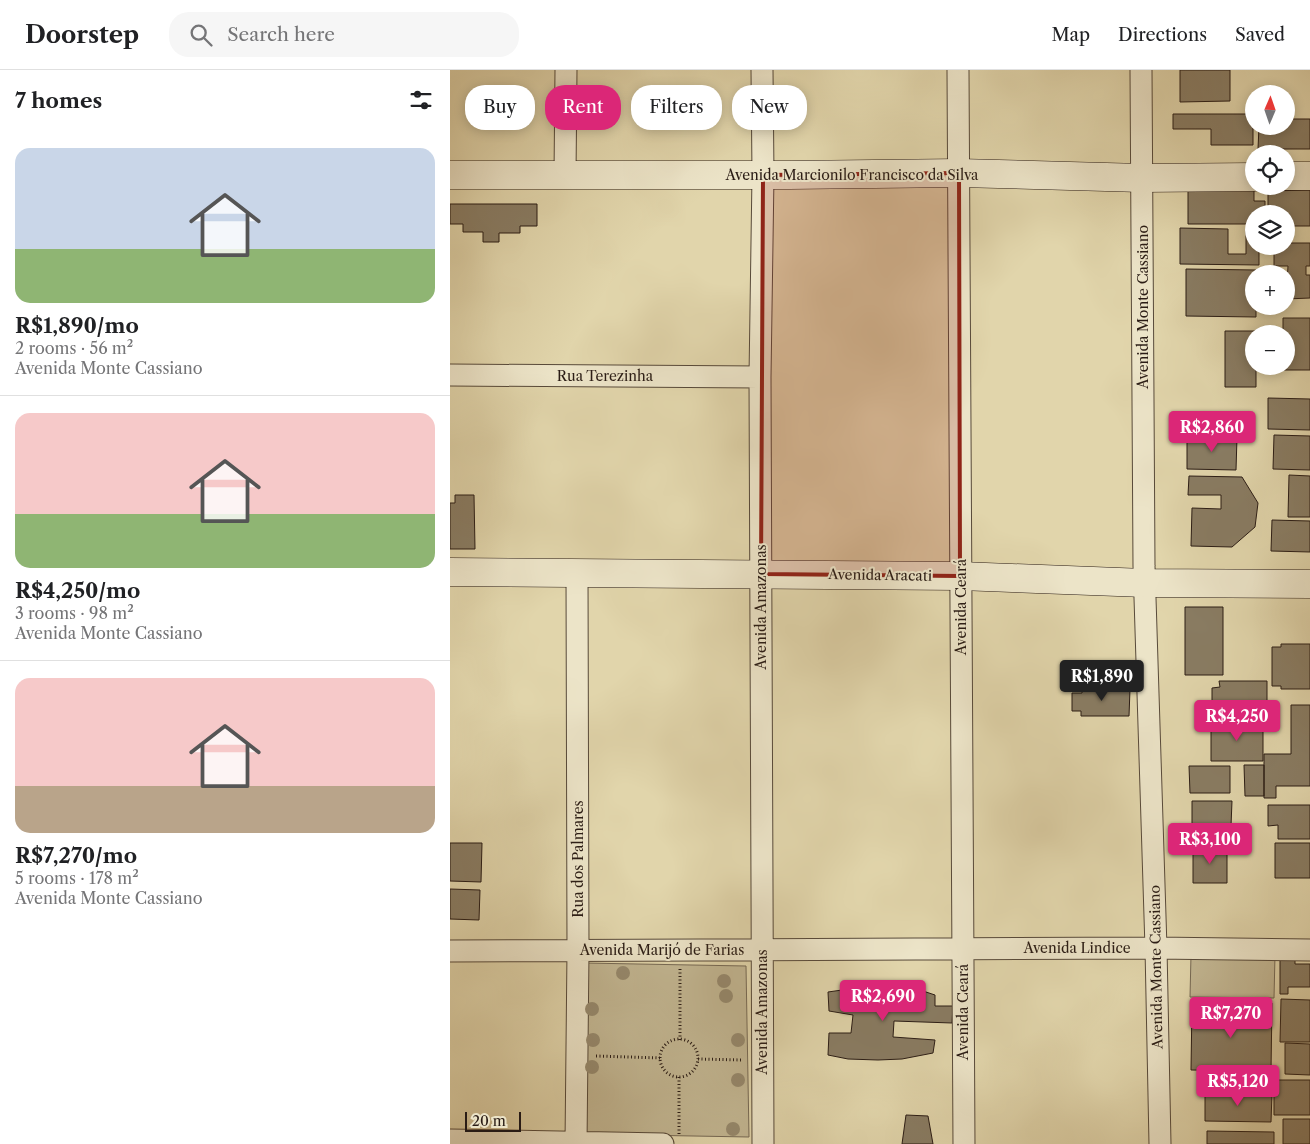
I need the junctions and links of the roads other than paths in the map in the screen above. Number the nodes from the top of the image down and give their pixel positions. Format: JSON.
{"nodes":[{"id":1,"x":566,"y":70,"type":"edge"},
{"id":2,"x":762,"y":70,"type":"edge"},
{"id":3,"x":958,"y":70,"type":"edge"},
{"id":4,"x":1140,"y":70,"type":"edge"},
{"id":5,"x":959,"y":173,"type":"junction"},
{"id":6,"x":450,"y":175,"type":"edge"},
{"id":7,"x":763,"y":175,"type":"junction"},
{"id":8,"x":565,"y":176,"type":"junction"},
{"id":9,"x":1295,"y":176,"type":"edge"},
{"id":10,"x":1310,"y":176,"type":"edge"},
{"id":11,"x":1245,"y":177,"type":"edge"},
{"id":12,"x":1142,"y":178,"type":"junction"},
{"id":13,"x":450,"y":375,"type":"edge"},
{"id":14,"x":760,"y":376,"type":"junction"},
{"id":15,"x":450,"y":572,"type":"edge"},
{"id":16,"x":577,"y":573,"type":"junction"},
{"id":17,"x":761,"y":574,"type":"junction"},
{"id":18,"x":960,"y":576,"type":"junction"},
{"id":19,"x":1144,"y":583,"type":"junction"},
{"id":20,"x":1310,"y":584,"type":"edge"},
{"id":21,"x":963,"y":948,"type":"junction"},
{"id":22,"x":1156,"y":948,"type":"junction"},
{"id":23,"x":761,"y":950,"type":"junction"},
{"id":24,"x":1310,"y":950,"type":"edge"},
{"id":25,"x":450,"y":951,"type":"edge"},
{"id":26,"x":578,"y":951,"type":"junction"},
{"id":27,"x":450,"y":1140,"type":"edge"},
{"id":28,"x":671,"y":1140,"type":"edge"},
{"id":29,"x":576,"y":1143,"type":"edge"},
{"id":30,"x":763,"y":1144,"type":"edge"},
{"id":31,"x":964,"y":1144,"type":"edge"},
{"id":32,"x":1160,"y":1144,"type":"edge"}],
"edges":[{"from":1,"to":8,"type":"street"},
{"from":2,"to":7,"type":"street","name":"Avenida Amazonas"},
{"from":3,"to":5,"type":"street","name":"Avenida Ceará"},
{"from":4,"to":12,"type":"street","name":"Avenida Monte Cassiano"},
{"from":5,"to":7,"type":"street","name":"Avenida Marcionilo Francisco da Silva"},
{"from":5,"to":12,"type":"street","name":"Avenida Marcionilo Francisco da Silva"},
{"from":5,"to":18,"type":"street","name":"Avenida Ceará"},
{"from":6,"to":8,"type":"street","name":"Avenida Marcionilo Francisco da Silva"},
{"from":7,"to":8,"type":"street","name":"Avenida Marcionilo Francisco da Silva"},
{"from":7,"to":14,"type":"street","name":"Avenida Amazonas"},
{"from":9,"to":10,"type":"street"},
{"from":11,"to":12,"type":"street","name":"Avenida Marcionilo Francisco da Silva"},
{"from":12,"to":19,"type":"street","name":"Avenida Monte Cassiano"},
{"from":13,"to":14,"type":"street","name":"Rua Terezinha"},
{"from":14,"to":17,"type":"street","name":"Avenida Amazonas"},
{"from":15,"to":16,"type":"street","name":"Avenida Aracati"},
{"from":16,"to":17,"type":"street","name":"Avenida Aracati"},
{"from":16,"to":26,"type":"street","name":"Rua dos Palmares"},
{"from":17,"to":18,"type":"street","name":"Avenida Aracati"},
{"from":17,"to":23,"type":"street","name":"Avenida Amazonas"},
{"from":18,"to":19,"type":"street","name":"Avenida Aracati"},
{"from":18,"to":21,"type":"street","name":"Avenida Ceará"},
{"from":19,"to":20,"type":"street","name":"Avenida Aracati"},
{"from":19,"to":22,"type":"street","name":"Avenida Monte Cassiano"},
{"from":21,"to":22,"type":"street","name":"Avenida Lindice"},
{"from":21,"to":23,"type":"street","name":"Avenida Marijó de Farias"},
{"from":21,"to":31,"type":"street","name":"Avenida Ceará"},
{"from":22,"to":24,"type":"street","name":"Avenida Lindice"},
{"from":22,"to":32,"type":"street","name":"Avenida Monte Cassiano"},
{"from":23,"to":26,"type":"street","name":"Avenida Marijó de Farias"},
{"from":23,"to":30,"type":"street","name":"Avenida Amazonas"},
{"from":25,"to":26,"type":"street","name":"Avenida Marijó de Farias"},
{"from":26,"to":29,"type":"street","name":"Rua dos Palmares"},
{"from":27,"to":29,"type":"street"},
{"from":28,"to":29,"type":"street"}]}
